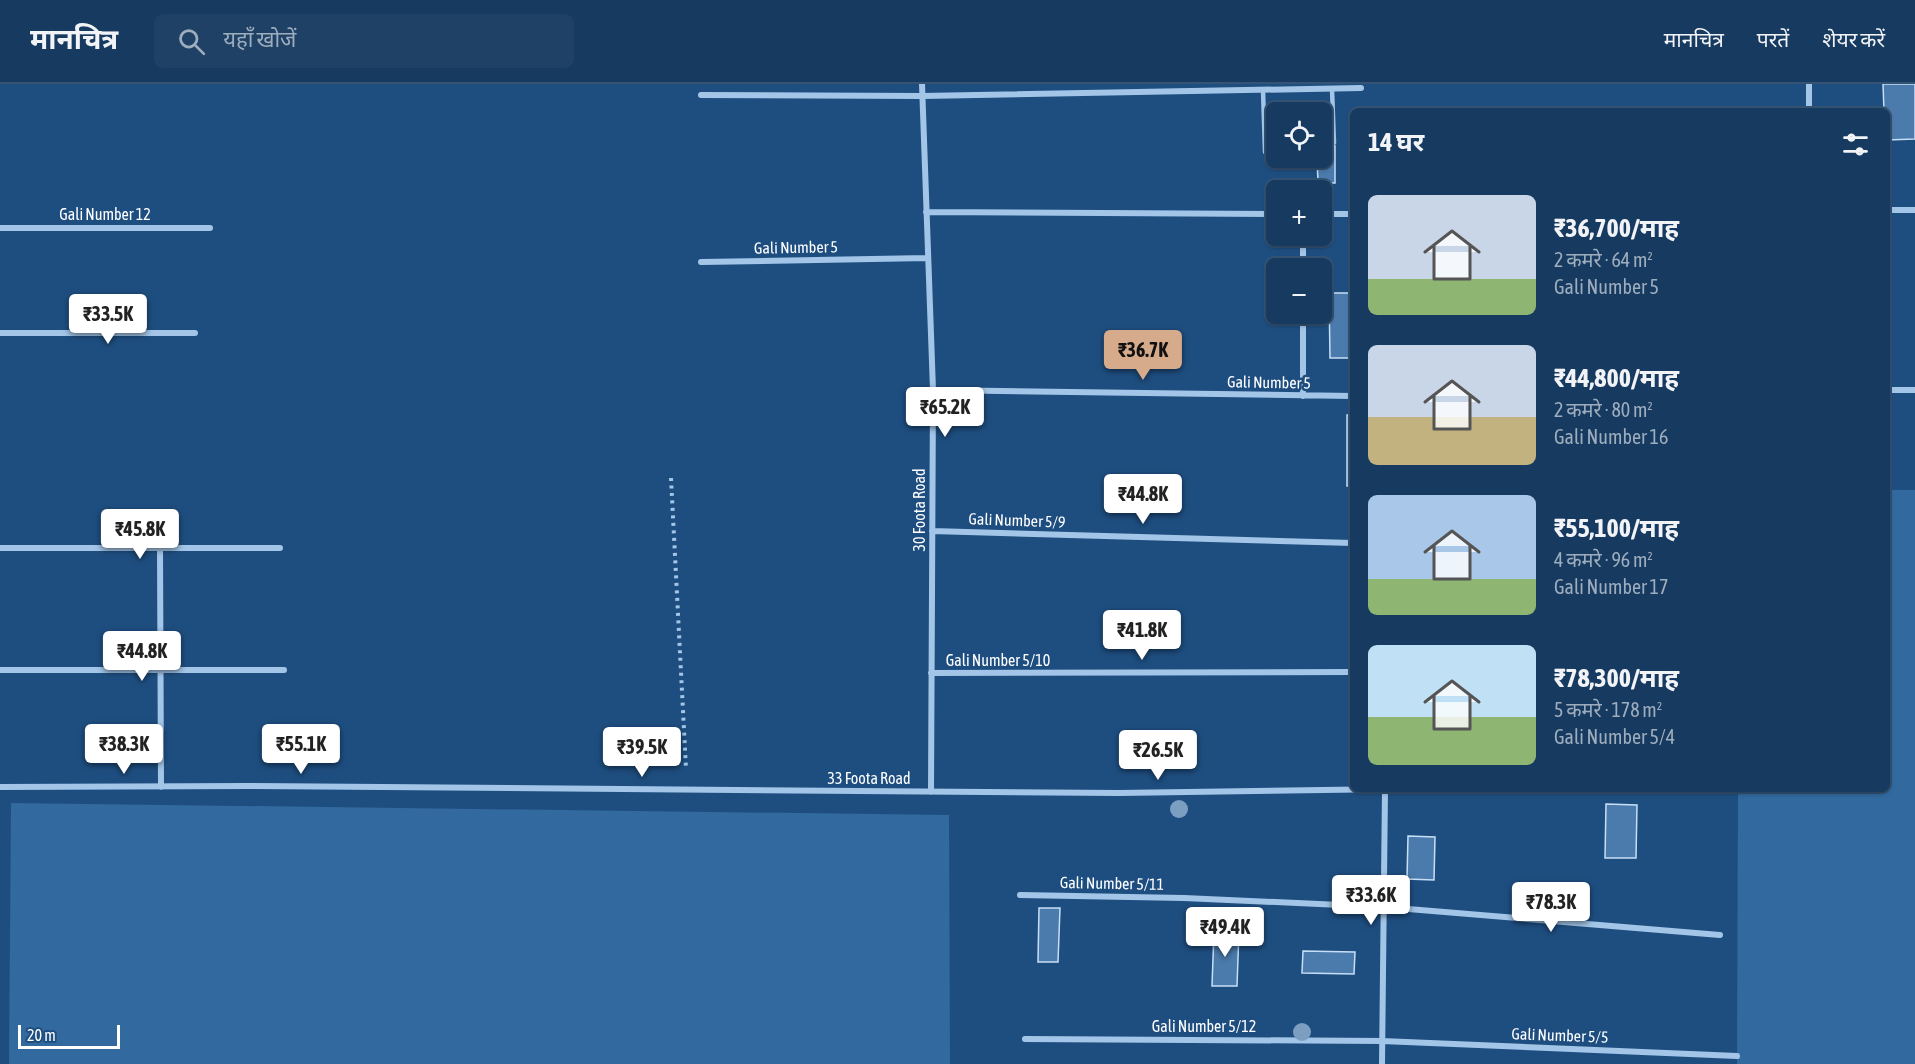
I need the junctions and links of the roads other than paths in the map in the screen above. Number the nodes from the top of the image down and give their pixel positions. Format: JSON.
{"nodes":[{"id":1,"x":922,"y":84,"type":"edge"},
{"id":2,"x":1809,"y":84,"type":"edge"},
{"id":3,"x":1361,"y":88,"type":"dead end"},
{"id":4,"x":1332,"y":89,"type":"junction"},
{"id":5,"x":1263,"y":90,"type":"junction"},
{"id":6,"x":700,"y":95,"type":"dead end"},
{"id":7,"x":922,"y":96,"type":"junction"},
{"id":8,"x":1809,"y":108,"type":"edge"},
{"id":9,"x":1334,"y":143,"type":"dead end"},
{"id":10,"x":1265,"y":152,"type":"dead end"},
{"id":11,"x":1890,"y":210,"type":"edge"},
{"id":12,"x":1915,"y":210,"type":"edge"},
{"id":13,"x":926,"y":212,"type":"junction"},
{"id":14,"x":1266,"y":214,"type":"edge"},
{"id":15,"x":1332,"y":214,"type":"edge"},
{"id":16,"x":1350,"y":214,"type":"edge"},
{"id":17,"x":0,"y":228,"type":"edge"},
{"id":18,"x":210,"y":228,"type":"dead end"},
{"id":19,"x":927,"y":258,"type":"junction"},
{"id":20,"x":701,"y":262,"type":"dead end"},
{"id":21,"x":1303,"y":324,"type":"edge"},
{"id":22,"x":0,"y":333,"type":"edge"},
{"id":23,"x":195,"y":333,"type":"dead end"},
{"id":24,"x":933,"y":390,"type":"junction"},
{"id":25,"x":1890,"y":390,"type":"edge"},
{"id":26,"x":1915,"y":390,"type":"edge"},
{"id":27,"x":1303,"y":396,"type":"junction"},
{"id":28,"x":1350,"y":396,"type":"edge"},
{"id":29,"x":932,"y":531,"type":"junction"},
{"id":30,"x":1350,"y":543,"type":"edge"},
{"id":31,"x":0,"y":548,"type":"edge"},
{"id":32,"x":160,"y":548,"type":"junction"},
{"id":33,"x":280,"y":548,"type":"dead end"},
{"id":34,"x":0,"y":670,"type":"edge"},
{"id":35,"x":159,"y":670,"type":"junction"},
{"id":36,"x":284,"y":670,"type":"dead end"},
{"id":37,"x":1350,"y":672,"type":"edge"},
{"id":38,"x":931,"y":673,"type":"junction"},
{"id":39,"x":0,"y":787,"type":"edge"},
{"id":40,"x":161,"y":787,"type":"junction"},
{"id":41,"x":1350,"y":790,"type":"edge"},
{"id":42,"x":931,"y":792,"type":"junction"},
{"id":43,"x":1384,"y":792,"type":"edge"},
{"id":44,"x":1020,"y":895,"type":"dead end"},
{"id":45,"x":1384,"y":907,"type":"junction"},
{"id":46,"x":1720,"y":935,"type":"dead end"},
{"id":47,"x":1025,"y":1039,"type":"dead end"},
{"id":48,"x":1382,"y":1041,"type":"junction"},
{"id":49,"x":1737,"y":1056,"type":"dead end"},
{"id":50,"x":1382,"y":1064,"type":"edge"}],
"edges":[{"from":1,"to":7,"type":"street","name":"30 Foota Road"},
{"from":2,"to":8,"type":"street"},
{"from":3,"to":4,"type":"street"},
{"from":4,"to":5,"type":"street"},
{"from":4,"to":9,"type":"lane"},
{"from":5,"to":7,"type":"street"},
{"from":5,"to":10,"type":"lane"},
{"from":6,"to":7,"type":"street"},
{"from":7,"to":13,"type":"street","name":"30 Foota Road"},
{"from":11,"to":12,"type":"street"},
{"from":13,"to":14,"type":"street"},
{"from":13,"to":19,"type":"street","name":"30 Foota Road"},
{"from":15,"to":16,"type":"street"},
{"from":17,"to":18,"type":"street","name":"Gali Number 12"},
{"from":19,"to":20,"type":"street","name":"Gali Number 5"},
{"from":19,"to":24,"type":"street","name":"30 Foota Road"},
{"from":21,"to":27,"type":"street"},
{"from":22,"to":23,"type":"street"},
{"from":24,"to":27,"type":"street","name":"Gali Number 5"},
{"from":24,"to":29,"type":"street","name":"30 Foota Road"},
{"from":25,"to":26,"type":"street"},
{"from":27,"to":28,"type":"street","name":"Gali Number 5"},
{"from":29,"to":30,"type":"street","name":"Gali Number 5/9"},
{"from":29,"to":38,"type":"street","name":"30 Foota Road"},
{"from":31,"to":32,"type":"street"},
{"from":32,"to":33,"type":"street"},
{"from":32,"to":35,"type":"street"},
{"from":34,"to":35,"type":"street"},
{"from":35,"to":36,"type":"street"},
{"from":35,"to":40,"type":"street"},
{"from":37,"to":38,"type":"street","name":"Gali Number 5/10"},
{"from":38,"to":42,"type":"street","name":"30 Foota Road"},
{"from":39,"to":40,"type":"street","name":"33 Foota Road"},
{"from":40,"to":42,"type":"street","name":"33 Foota Road"},
{"from":41,"to":42,"type":"street","name":"33 Foota Road"},
{"from":43,"to":45,"type":"street"},
{"from":44,"to":45,"type":"street","name":"Gali Number 5/11"},
{"from":45,"to":46,"type":"street","name":"Gali Number 5/11"},
{"from":45,"to":48,"type":"street"},
{"from":47,"to":48,"type":"street","name":"Gali Number 5/12"},
{"from":48,"to":49,"type":"street","name":"Gali Number 5/5"},
{"from":48,"to":50,"type":"street"}]}
